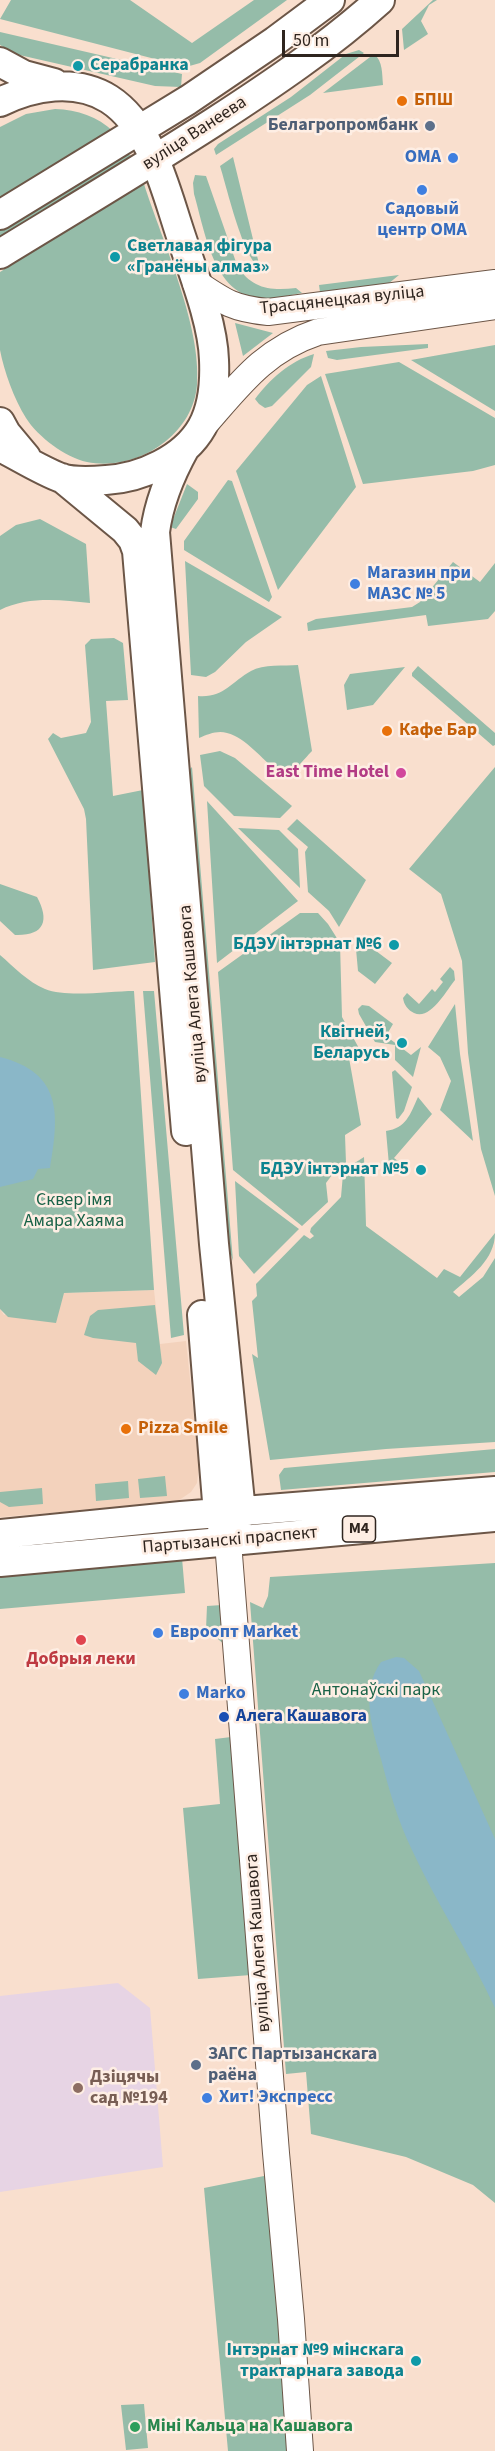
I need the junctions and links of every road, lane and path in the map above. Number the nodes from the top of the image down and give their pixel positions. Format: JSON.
{"nodes":[{"id":1,"x":330,"y":0,"type":"edge"},
{"id":2,"x":380,"y":0,"type":"edge"},
{"id":3,"x":0,"y":62,"type":"edge"},
{"id":4,"x":65,"y":86,"type":"junction"},
{"id":5,"x":0,"y":102,"type":"edge"},
{"id":6,"x":138,"y":129,"type":"junction"},
{"id":7,"x":154,"y":161,"type":"junction"},
{"id":8,"x":0,"y":215,"type":"edge"},
{"id":9,"x":0,"y":254,"type":"edge"},
{"id":10,"x":196,"y":283,"type":"junction"},
{"id":11,"x":495,"y":283,"type":"edge"},
{"id":12,"x":495,"y":306,"type":"edge"},
{"id":13,"x":0,"y":422,"type":"edge"},
{"id":14,"x":193,"y":437,"type":"junction"},
{"id":15,"x":0,"y":447,"type":"edge"},
{"id":16,"x":32,"y":462,"type":"junction"},
{"id":17,"x":62,"y":478,"type":"junction"},
{"id":18,"x":495,"y":1491,"type":"edge"},
{"id":19,"x":230,"y":1513,"type":"junction"},
{"id":20,"x":495,"y":1517,"type":"edge"},
{"id":21,"x":0,"y":1534,"type":"edge"},
{"id":22,"x":228,"y":1542,"type":"junction"},
{"id":23,"x":0,"y":1562,"type":"edge"},
{"id":24,"x":300,"y":2451,"type":"edge"}],
"edges":[{"from":1,"to":6,"type":"main road","name":"вуліца Ванеева"},
{"from":2,"to":7,"type":"main road","name":"вуліца Ванеева"},
{"from":3,"to":4,"type":"main road"},
{"from":4,"to":5,"type":"main road"},
{"from":4,"to":6,"type":"main road","name":"вуліца Алега Кашавога"},
{"from":6,"to":7,"type":"main road","name":"вуліца Алега Кашавога"},
{"from":6,"to":8,"type":"main road","name":"вуліца Ванеева"},
{"from":7,"to":9,"type":"main road","name":"вуліца Ванеева"},
{"from":7,"to":10,"type":"main road","name":"вуліца Алега Кашавога"},
{"from":10,"to":11,"type":"main road","name":"Трасцянецкая вуліца"},
{"from":10,"to":14,"type":"main road","name":"вуліца Алега Кашавога"},
{"from":12,"to":14,"type":"main road","name":"Трасцянецкая вуліца"},
{"from":13,"to":16,"type":"main road"},
{"from":14,"to":17,"type":"main road"},
{"from":14,"to":19,"type":"main road","name":"вуліца Алега Кашавога"},
{"from":15,"to":16,"type":"main road"},
{"from":16,"to":17,"type":"main road"},
{"from":17,"to":19,"type":"main road","name":"вуліца Алега Кашавога"},
{"from":18,"to":19,"type":"main road","name":"Партызанскі праспект","number":"М4"},
{"from":19,"to":21,"type":"main road","name":"Партызанскі праспект","number":"М4"},
{"from":19,"to":22,"type":"main road","name":"вуліца Алега Кашавога"},
{"from":20,"to":22,"type":"main road","name":"Партызанскі праспект","number":"М4"},
{"from":22,"to":23,"type":"main road","name":"Партызанскі праспект","number":"М4"},
{"from":22,"to":24,"type":"main road","name":"вуліца Алега Кашавога"}]}
